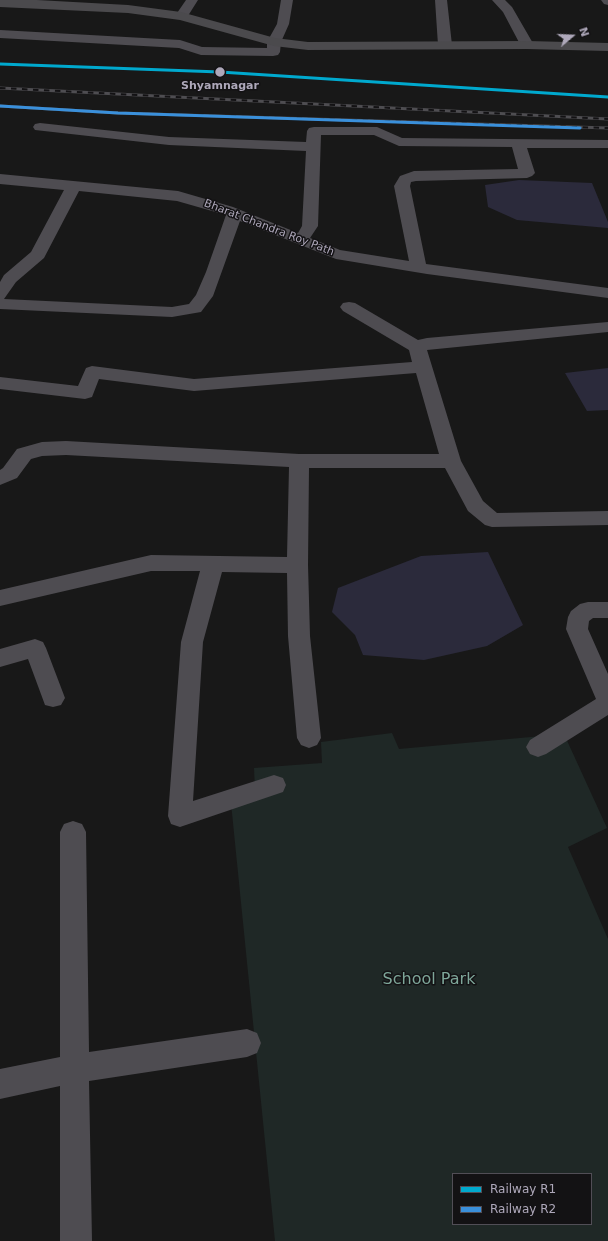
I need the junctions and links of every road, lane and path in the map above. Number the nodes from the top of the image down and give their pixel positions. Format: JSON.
{"nodes":[{"id":1,"x":192,"y":0,"type":"edge"},
{"id":2,"x":287,"y":0,"type":"edge"},
{"id":3,"x":441,"y":0,"type":"edge"},
{"id":4,"x":498,"y":0,"type":"edge"},
{"id":5,"x":24,"y":1,"type":"edge"},
{"id":6,"x":0,"y":3,"type":"edge"},
{"id":7,"x":73,"y":3,"type":"edge"},
{"id":8,"x":181,"y":16,"type":"junction"},
{"id":9,"x":0,"y":34,"type":"edge"},
{"id":10,"x":274,"y":42,"type":"junction"},
{"id":11,"x":527,"y":45,"type":"junction"},
{"id":12,"x":445,"y":46,"type":"junction"},
{"id":13,"x":608,"y":47,"type":"edge"},
{"id":14,"x":40,"y":127,"type":"dead end"},
{"id":15,"x":518,"y":143,"type":"junction"},
{"id":16,"x":608,"y":144,"type":"edge"},
{"id":17,"x":314,"y":147,"type":"junction"},
{"id":18,"x":0,"y":179,"type":"edge"},
{"id":19,"x":74,"y":186,"type":"junction"},
{"id":20,"x":234,"y":214,"type":"junction"},
{"id":21,"x":301,"y":240,"type":"junction"},
{"id":22,"x":418,"y":268,"type":"junction"},
{"id":23,"x":608,"y":292,"type":"edge"},
{"id":24,"x":0,"y":295,"type":"edge"},
{"id":25,"x":0,"y":304,"type":"edge"},
{"id":26,"x":349,"y":306,"type":"dead end"},
{"id":27,"x":608,"y":327,"type":"edge"},
{"id":28,"x":417,"y":347,"type":"junction"},
{"id":29,"x":423,"y":367,"type":"junction"},
{"id":30,"x":0,"y":382,"type":"edge"},
{"id":31,"x":300,"y":461,"type":"junction"},
{"id":32,"x":451,"y":461,"type":"junction"},
{"id":33,"x":0,"y":478,"type":"edge"},
{"id":34,"x":608,"y":518,"type":"edge"},
{"id":35,"x":213,"y":564,"type":"junction"},
{"id":36,"x":298,"y":566,"type":"junction"},
{"id":37,"x":0,"y":598,"type":"edge"},
{"id":38,"x":608,"y":610,"type":"edge"},
{"id":39,"x":0,"y":658,"type":"edge"},
{"id":40,"x":53,"y":698,"type":"dead end"},
{"id":41,"x":608,"y":701,"type":"edge"},
{"id":42,"x":309,"y":738,"type":"dead end"},
{"id":43,"x":538,"y":747,"type":"dead end"},
{"id":44,"x":274,"y":785,"type":"dead end"},
{"id":45,"x":73,"y":832,"type":"dead end"},
{"id":46,"x":247,"y":1043,"type":"dead end"},
{"id":47,"x":75,"y":1069,"type":"junction"},
{"id":48,"x":0,"y":1084,"type":"edge"},
{"id":49,"x":76,"y":1241,"type":"edge"}],
"edges":[{"from":1,"to":8,"type":"street"},
{"from":2,"to":10,"type":"street"},
{"from":3,"to":12,"type":"street"},
{"from":4,"to":11,"type":"street"},
{"from":5,"to":6,"type":"main road"},
{"from":5,"to":7,"type":"main road"},
{"from":7,"to":8,"type":"main road"},
{"from":8,"to":10,"type":"main road"},
{"from":9,"to":10,"type":"street"},
{"from":10,"to":12,"type":"main road"},
{"from":11,"to":12,"type":"main road"},
{"from":11,"to":13,"type":"main road"},
{"from":14,"to":17,"type":"street"},
{"from":15,"to":16,"type":"street"},
{"from":15,"to":17,"type":"street"},
{"from":15,"to":22,"type":"street"},
{"from":17,"to":21,"type":"street"},
{"from":18,"to":19,"type":"street","name":"Bharat Chandra Roy Path"},
{"from":19,"to":20,"type":"street","name":"Bharat Chandra Roy Path"},
{"from":19,"to":24,"type":"street"},
{"from":20,"to":21,"type":"street","name":"Bharat Chandra Roy Path"},
{"from":20,"to":25,"type":"street"},
{"from":21,"to":22,"type":"street","name":"Bharat Chandra Roy Path"},
{"from":22,"to":23,"type":"street","name":"Bharat Chandra Roy Path"},
{"from":26,"to":28,"type":"street"},
{"from":27,"to":28,"type":"street"},
{"from":28,"to":29,"type":"street"},
{"from":29,"to":30,"type":"street"},
{"from":29,"to":32,"type":"street"},
{"from":31,"to":32,"type":"street"},
{"from":31,"to":33,"type":"street"},
{"from":31,"to":36,"type":"street"},
{"from":32,"to":34,"type":"street"},
{"from":35,"to":36,"type":"street"},
{"from":35,"to":37,"type":"street"},
{"from":35,"to":44,"type":"street"},
{"from":36,"to":42,"type":"street"},
{"from":38,"to":41,"type":"street"},
{"from":39,"to":40,"type":"street"},
{"from":41,"to":43,"type":"street"},
{"from":45,"to":47,"type":"street"},
{"from":46,"to":47,"type":"street"},
{"from":47,"to":48,"type":"street"},
{"from":47,"to":49,"type":"street"}]}
